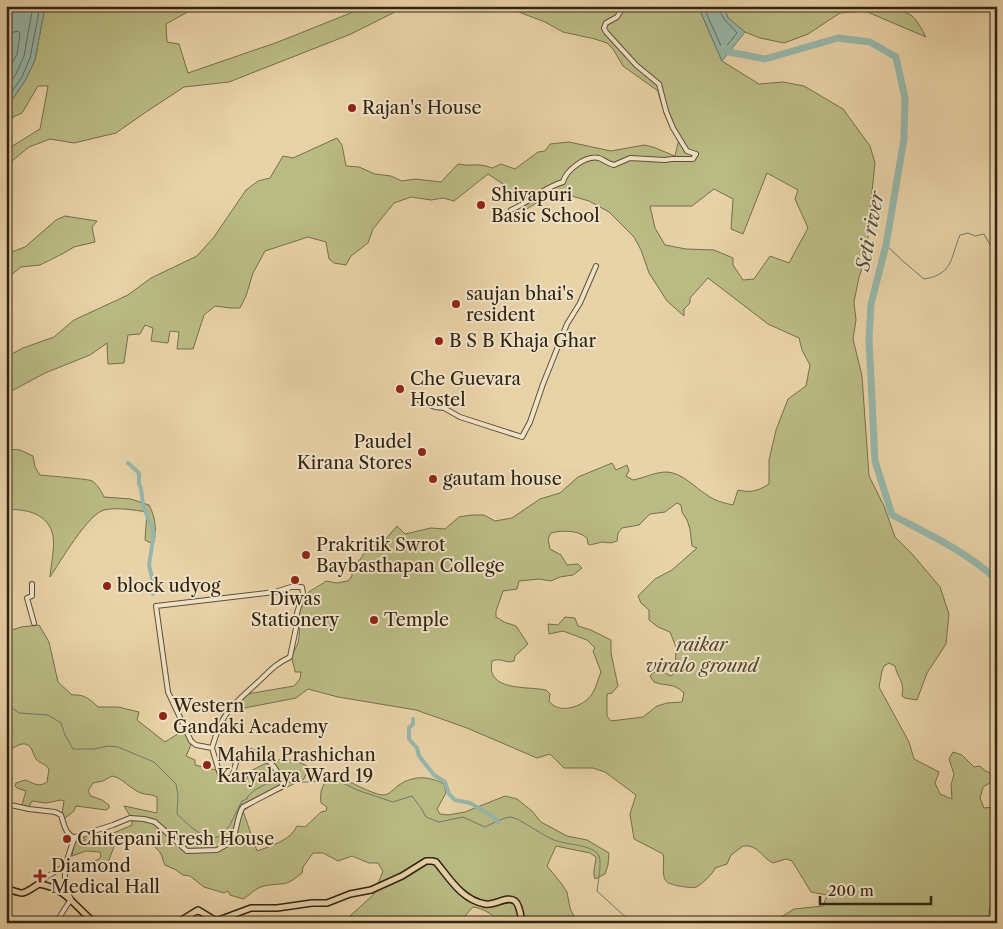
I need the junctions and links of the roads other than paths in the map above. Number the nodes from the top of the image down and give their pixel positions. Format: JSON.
{"nodes":[{"id":1,"x":624,"y":6,"type":"edge"},
{"id":2,"x":511,"y":210,"type":"dead end"},
{"id":3,"x":596,"y":266,"type":"dead end"},
{"id":4,"x":420,"y":401,"type":"dead end"},
{"id":5,"x":32,"y":584,"type":"dead end"},
{"id":6,"x":34,"y":623,"type":"dead end"},
{"id":7,"x":212,"y":748,"type":"junction"},
{"id":8,"x":6,"y":804,"type":"edge"},
{"id":9,"x":75,"y":838,"type":"junction"},
{"id":10,"x":67,"y":865,"type":"junction"},
{"id":11,"x":39,"y":884,"type":"junction"},
{"id":12,"x":6,"y":888,"type":"edge"},
{"id":13,"x":71,"y":899,"type":"junction"},
{"id":14,"x":58,"y":923,"type":"edge"},
{"id":15,"x":95,"y":923,"type":"edge"},
{"id":16,"x":177,"y":923,"type":"edge"},
{"id":17,"x":522,"y":923,"type":"edge"}],
"edges":[{"from":1,"to":2,"type":"street"},
{"from":3,"to":4,"type":"street"},
{"from":5,"to":6,"type":"street"},
{"from":7,"to":7,"type":"street"},
{"from":7,"to":9,"type":"street"},
{"from":8,"to":9,"type":"street"},
{"from":9,"to":10,"type":"street"},
{"from":10,"to":11,"type":"street"},
{"from":10,"to":13,"type":"street"},
{"from":11,"to":12,"type":"main road"},
{"from":11,"to":13,"type":"main road"},
{"from":13,"to":14,"type":"street"},
{"from":13,"to":15,"type":"main road"},
{"from":16,"to":17,"type":"main road"}]}
